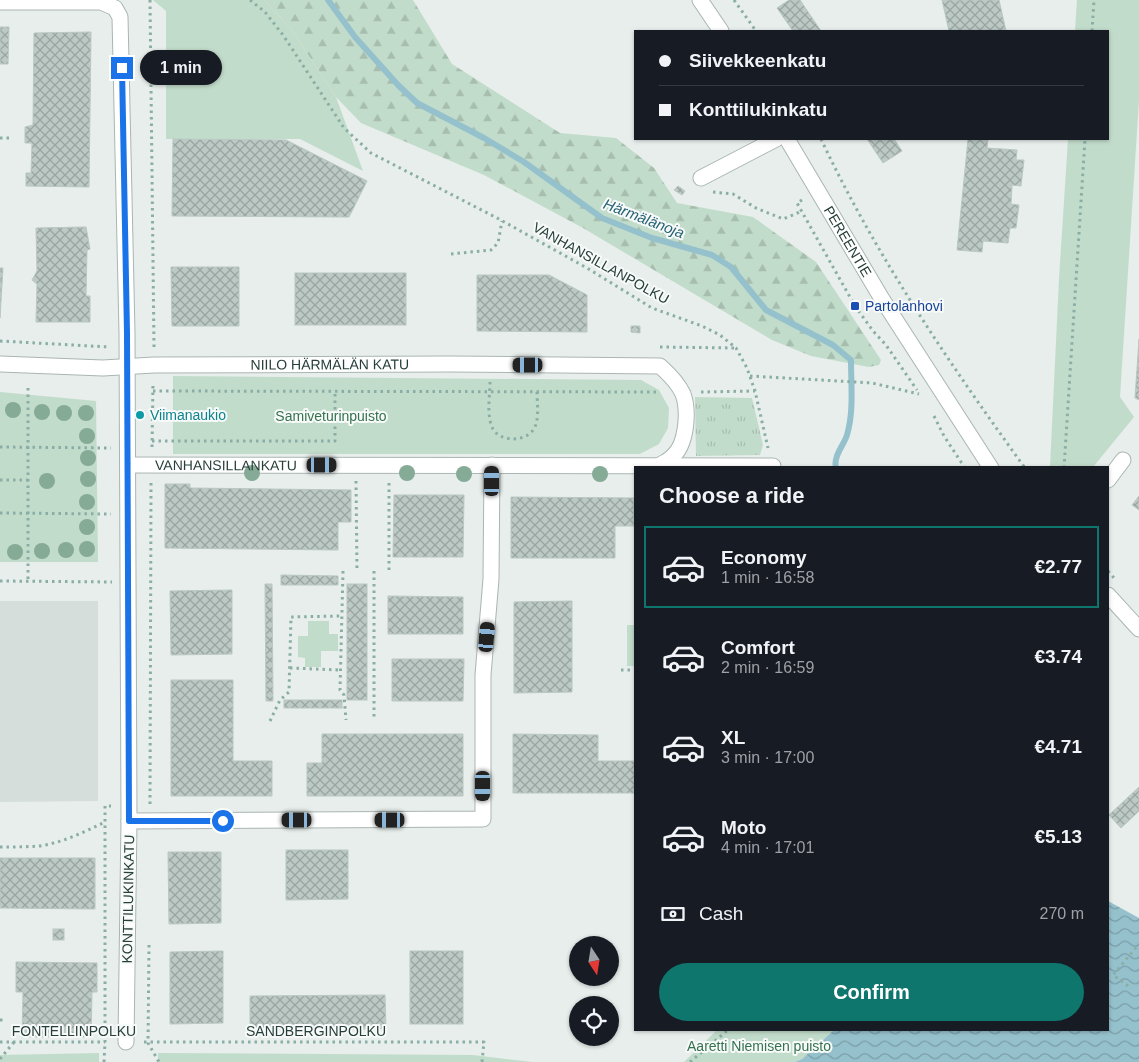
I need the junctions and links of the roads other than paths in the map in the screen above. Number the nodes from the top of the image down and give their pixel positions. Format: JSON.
{"nodes":[{"id":1,"x":700,"y":0,"type":"edge"},
{"id":2,"x":0,"y":2,"type":"edge"},
{"id":3,"x":720,"y":30,"type":"edge"},
{"id":4,"x":774,"y":140,"type":"edge"},
{"id":5,"x":788,"y":140,"type":"edge"},
{"id":6,"x":700,"y":178,"type":"dead end"},
{"id":7,"x":0,"y":364,"type":"edge"},
{"id":8,"x":126,"y":367,"type":"junction"},
{"id":9,"x":1123,"y":460,"type":"dead end"},
{"id":10,"x":128,"y":465,"type":"junction"},
{"id":11,"x":492,"y":465,"type":"junction"},
{"id":12,"x":658,"y":466,"type":"junction"},
{"id":13,"x":765,"y":466,"type":"edge"},
{"id":14,"x":990,"y":466,"type":"edge"},
{"id":15,"x":1109,"y":479,"type":"edge"},
{"id":16,"x":1109,"y":596,"type":"edge"},
{"id":17,"x":1139,"y":629,"type":"edge"},
{"id":18,"x":129,"y":821,"type":"junction"},
{"id":19,"x":126,"y":1042,"type":"road end"}],
"edges":[{"from":1,"to":3,"type":"street"},
{"from":2,"to":8,"type":"street","name":"KONTTILUKINKATU"},
{"from":4,"to":6,"type":"street"},
{"from":5,"to":14,"type":"street","name":"PEREENTIE"},
{"from":7,"to":8,"type":"street","name":"NIILO HÄRMÄLÄN KATU"},
{"from":8,"to":10,"type":"street","name":"KONTTILUKINKATU"},
{"from":8,"to":12,"type":"street","name":"NIILO HÄRMÄLÄN KATU"},
{"from":9,"to":15,"type":"street"},
{"from":10,"to":11,"type":"street","name":"VANHANSILLANKATU"},
{"from":10,"to":18,"type":"street","name":"KONTTILUKINKATU"},
{"from":11,"to":12,"type":"street","name":"VANHANSILLANKATU"},
{"from":11,"to":18,"type":"street"},
{"from":12,"to":13,"type":"street","name":"VANHANSILLANKATU"},
{"from":16,"to":17,"type":"street"},
{"from":18,"to":19,"type":"street","name":"KONTTILUKINKATU"}]}
